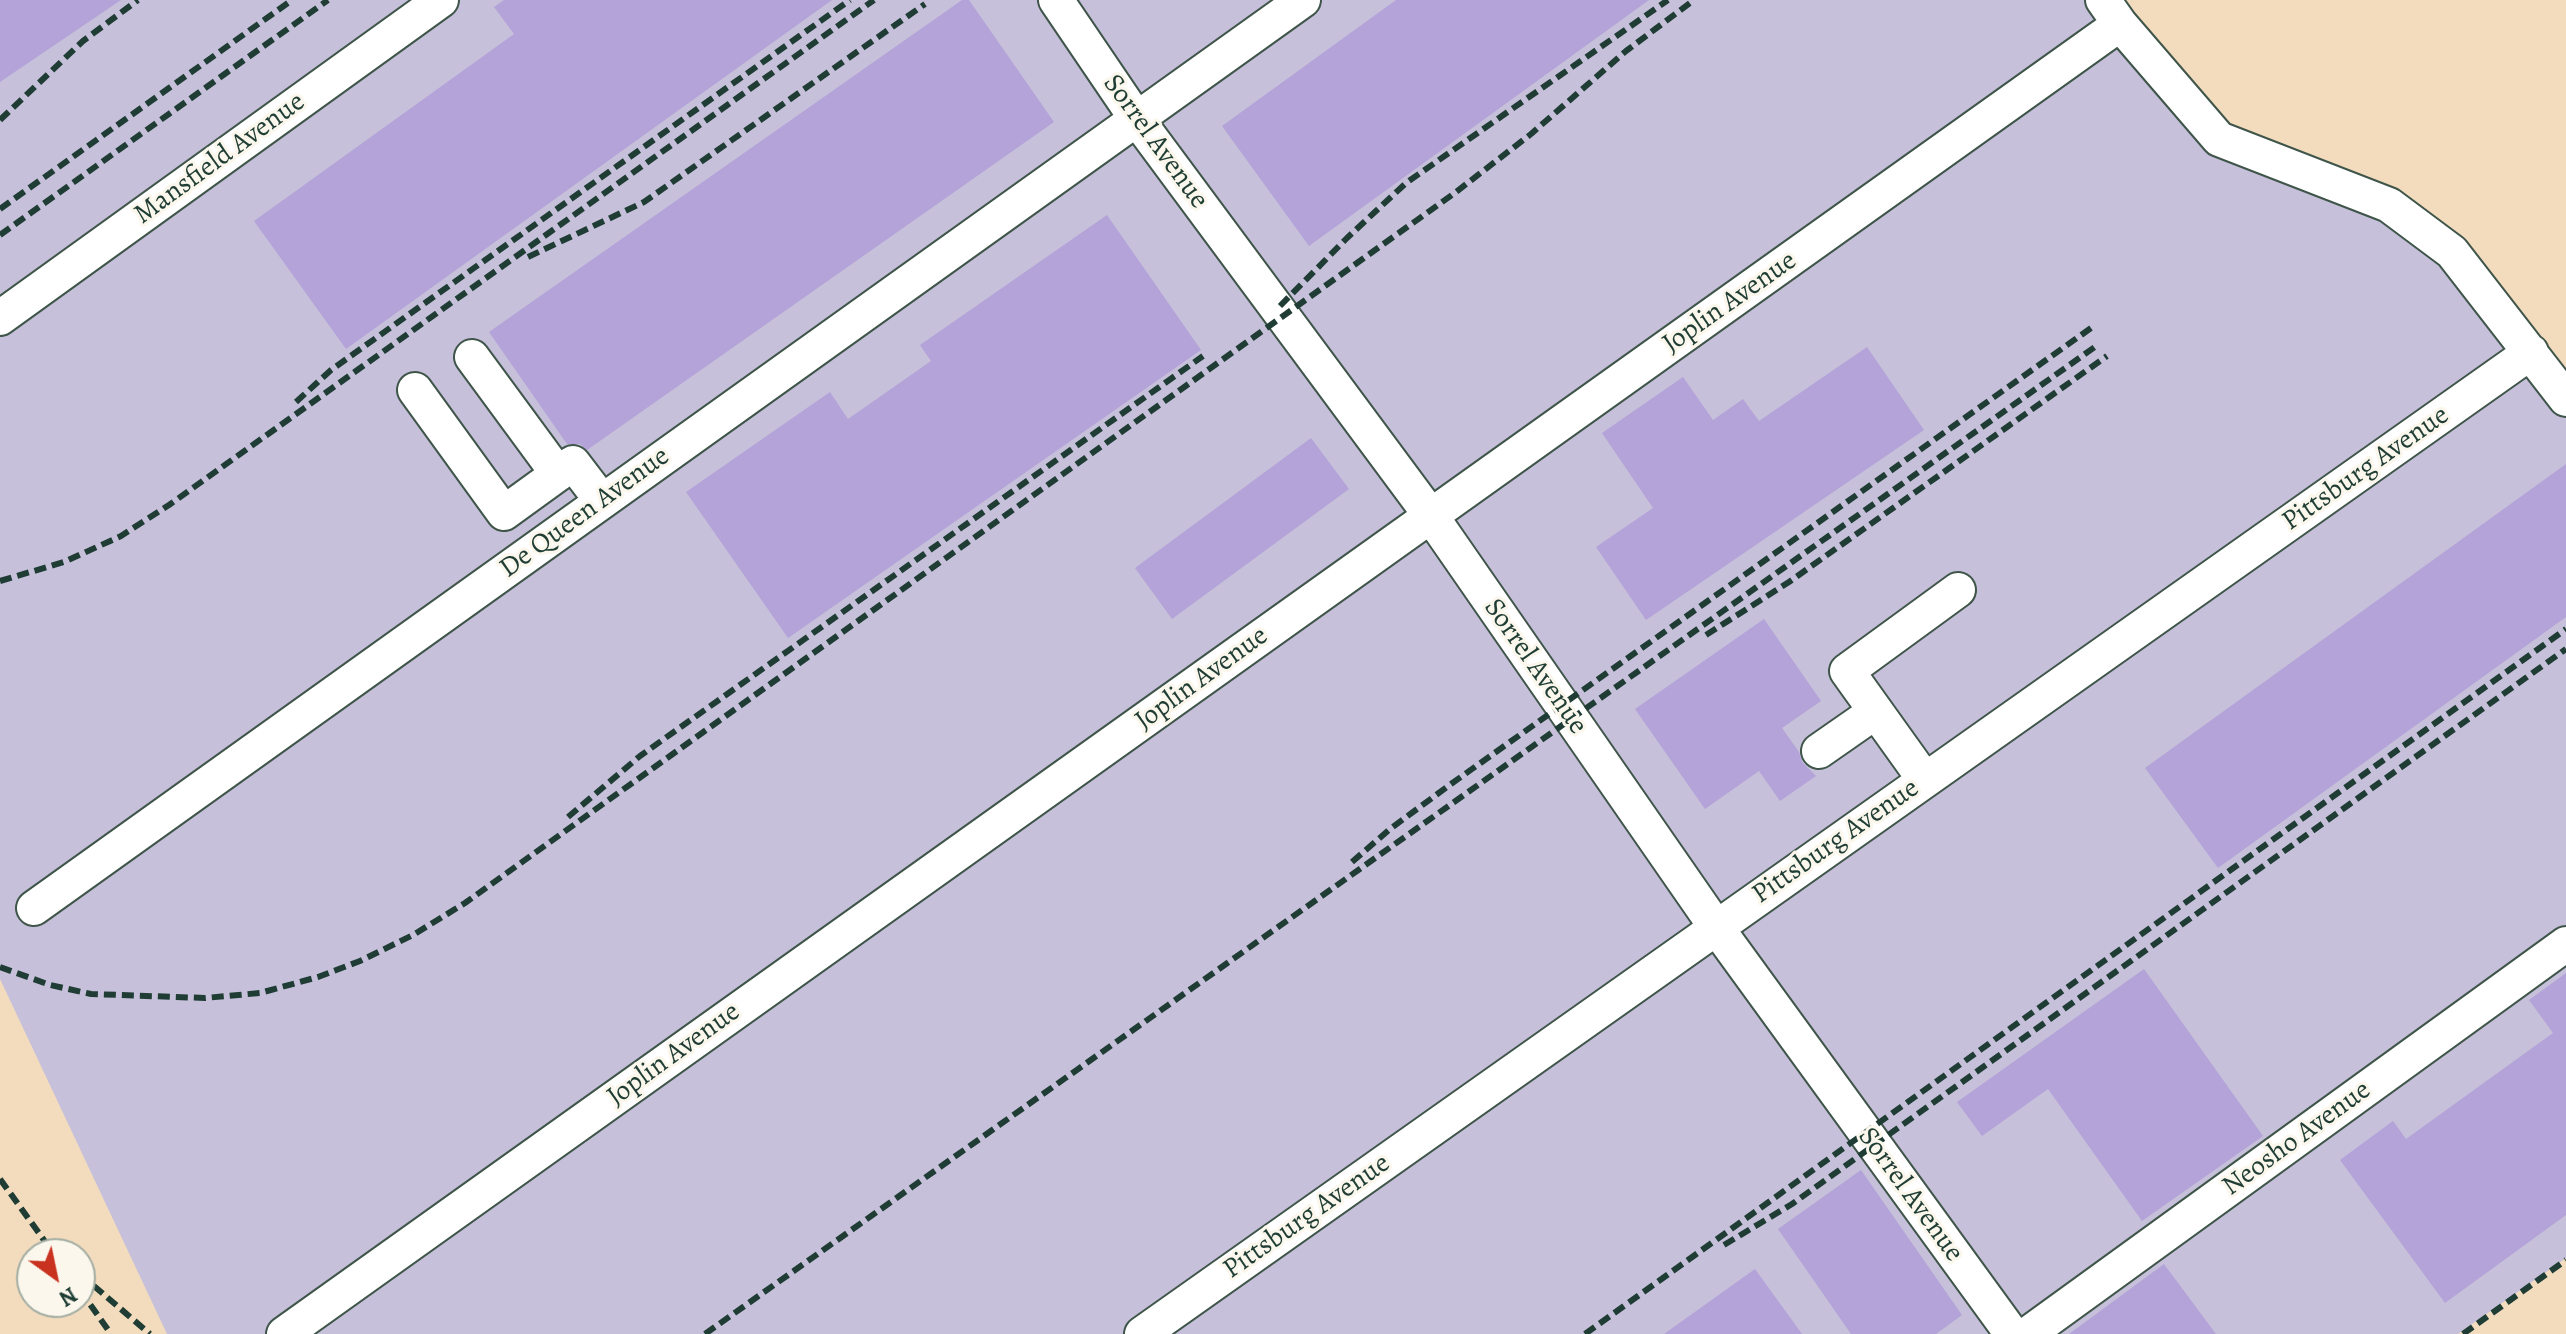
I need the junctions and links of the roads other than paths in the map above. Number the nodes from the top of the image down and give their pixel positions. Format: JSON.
{"nodes":[{"id":1,"x":441,"y":0,"type":"edge"},
{"id":2,"x":1056,"y":0,"type":"edge"},
{"id":3,"x":1303,"y":0,"type":"edge"},
{"id":4,"x":2112,"y":12,"type":"edge"},
{"id":5,"x":1136,"y":118,"type":"junction"},
{"id":6,"x":0,"y":318,"type":"edge"},
{"id":7,"x":2531,"y":352,"type":"junction"},
{"id":8,"x":472,"y":357,"type":"dead end"},
{"id":9,"x":415,"y":390,"type":"dead end"},
{"id":10,"x":2566,"y":399,"type":"edge"},
{"id":11,"x":558,"y":474,"type":"junction"},
{"id":12,"x":602,"y":501,"type":"junction"},
{"id":13,"x":1431,"y":516,"type":"junction"},
{"id":14,"x":1958,"y":590,"type":"dead end"},
{"id":15,"x":1875,"y":712,"type":"junction"},
{"id":16,"x":1819,"y":751,"type":"dead end"},
{"id":17,"x":1925,"y":780,"type":"junction"},
{"id":18,"x":34,"y":908,"type":"dead end"},
{"id":19,"x":1716,"y":927,"type":"junction"},
{"id":20,"x":2566,"y":944,"type":"edge"},
{"id":21,"x":284,"y":1334,"type":"edge"},
{"id":22,"x":1142,"y":1334,"type":"edge"},
{"id":23,"x":2012,"y":1334,"type":"edge"},
{"id":24,"x":2028,"y":1334,"type":"edge"}],
"edges":[{"from":1,"to":6,"type":"street","name":"Mansfield Avenue"},
{"from":2,"to":5,"type":"street","name":"Sorrel Avenue"},
{"from":3,"to":5,"type":"street","name":"De Queen Avenue"},
{"from":4,"to":7,"type":"street"},
{"from":4,"to":13,"type":"street","name":"Joplin Avenue"},
{"from":5,"to":12,"type":"street","name":"De Queen Avenue"},
{"from":5,"to":13,"type":"street","name":"Sorrel Avenue"},
{"from":7,"to":10,"type":"street"},
{"from":7,"to":17,"type":"street","name":"Pittsburg Avenue"},
{"from":8,"to":11,"type":"street"},
{"from":9,"to":11,"type":"street"},
{"from":11,"to":12,"type":"street"},
{"from":12,"to":18,"type":"street","name":"De Queen Avenue"},
{"from":13,"to":19,"type":"street","name":"Sorrel Avenue"},
{"from":13,"to":21,"type":"street","name":"Joplin Avenue"},
{"from":14,"to":15,"type":"street"},
{"from":15,"to":16,"type":"street"},
{"from":15,"to":17,"type":"street"},
{"from":17,"to":19,"type":"street","name":"Pittsburg Avenue"},
{"from":19,"to":22,"type":"street","name":"Pittsburg Avenue"},
{"from":19,"to":23,"type":"street","name":"Sorrel Avenue"},
{"from":20,"to":24,"type":"street","name":"Neosho Avenue"}]}
